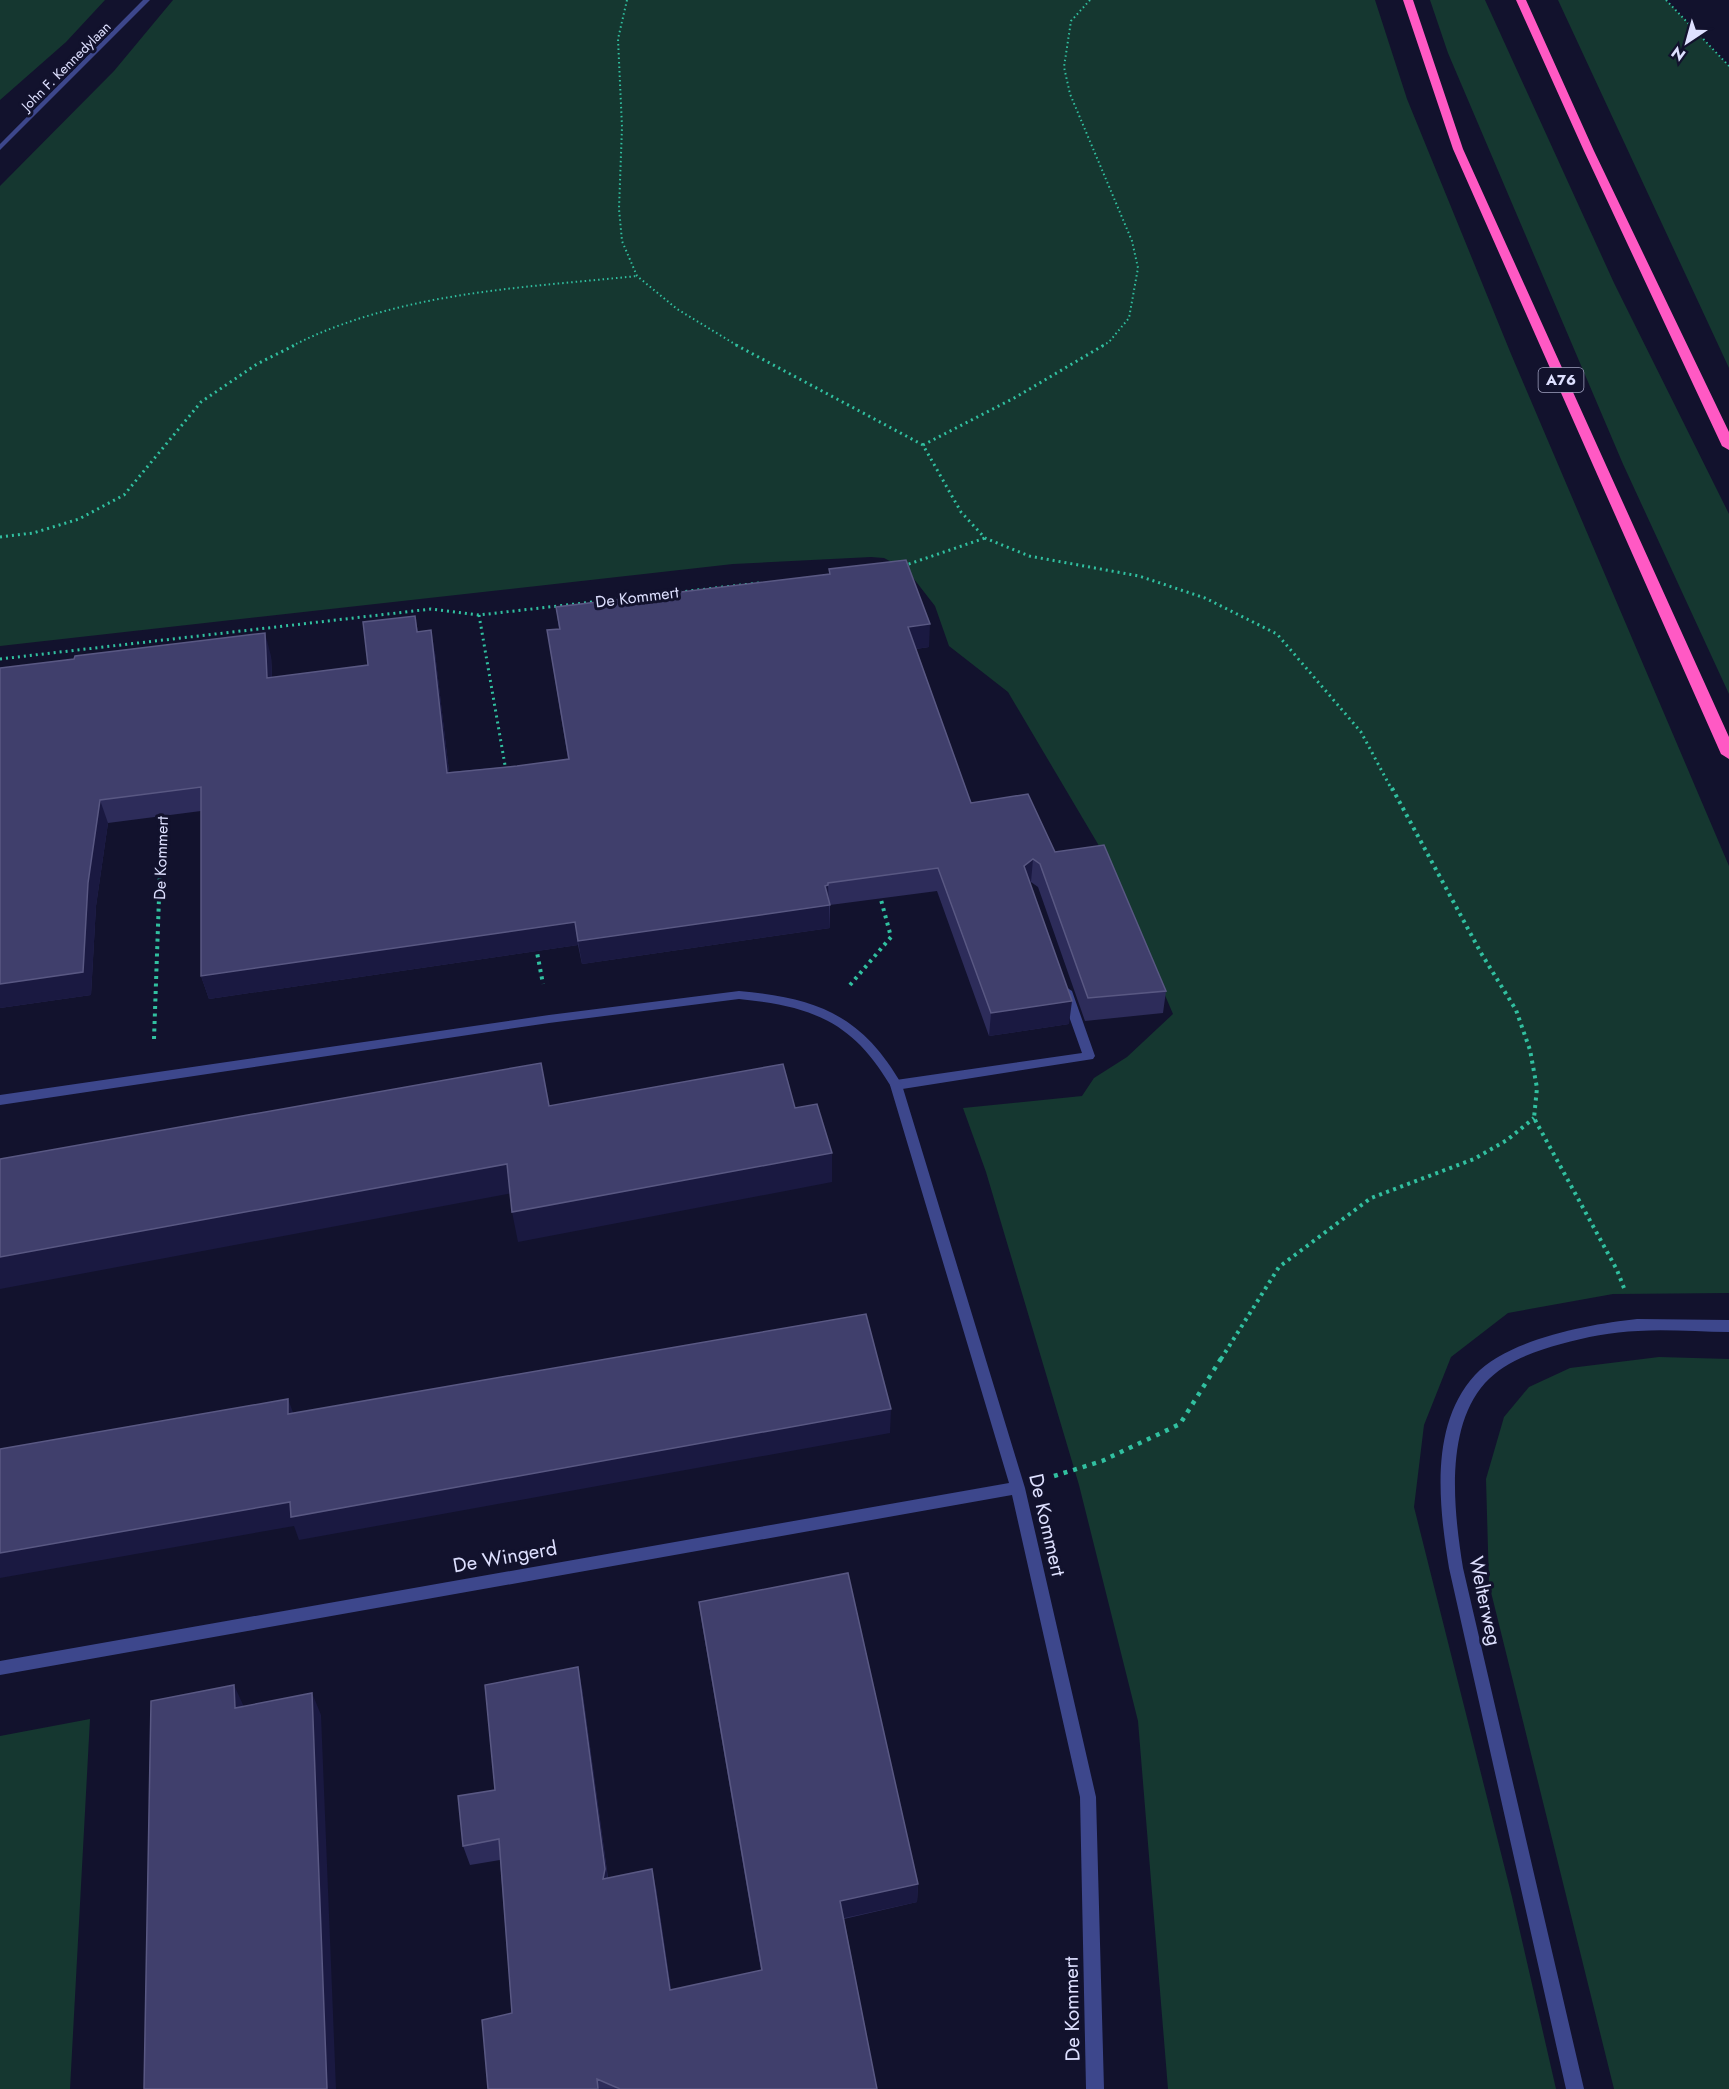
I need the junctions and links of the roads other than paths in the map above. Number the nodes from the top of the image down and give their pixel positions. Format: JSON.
{"nodes":[{"id":1,"x":147,"y":0,"type":"edge"},
{"id":2,"x":1408,"y":0,"type":"edge"},
{"id":3,"x":1521,"y":0,"type":"edge"},
{"id":4,"x":0,"y":148,"type":"edge"},
{"id":5,"x":1729,"y":446,"type":"edge"},
{"id":6,"x":1729,"y":753,"type":"edge"},
{"id":7,"x":1062,"y":978,"type":"edge"},
{"id":8,"x":896,"y":1084,"type":"junction"},
{"id":9,"x":0,"y":1100,"type":"edge"},
{"id":10,"x":1729,"y":1326,"type":"edge"},
{"id":11,"x":1018,"y":1488,"type":"junction"},
{"id":12,"x":0,"y":1668,"type":"edge"},
{"id":13,"x":1095,"y":2089,"type":"edge"},
{"id":14,"x":1575,"y":2089,"type":"edge"}],
"edges":[{"from":1,"to":4,"type":"street","name":"John F. Kennedylaan"},
{"from":2,"to":6,"type":"highway","number":"A76"},
{"from":3,"to":5,"type":"highway"},
{"from":7,"to":8,"type":"street"},
{"from":8,"to":9,"type":"street","name":"De Kommert"},
{"from":8,"to":11,"type":"street","name":"De Kommert"},
{"from":10,"to":14,"type":"street","name":"Welterweg"},
{"from":11,"to":12,"type":"street","name":"De Wingerd"},
{"from":11,"to":13,"type":"street","name":"De Kommert"}]}
